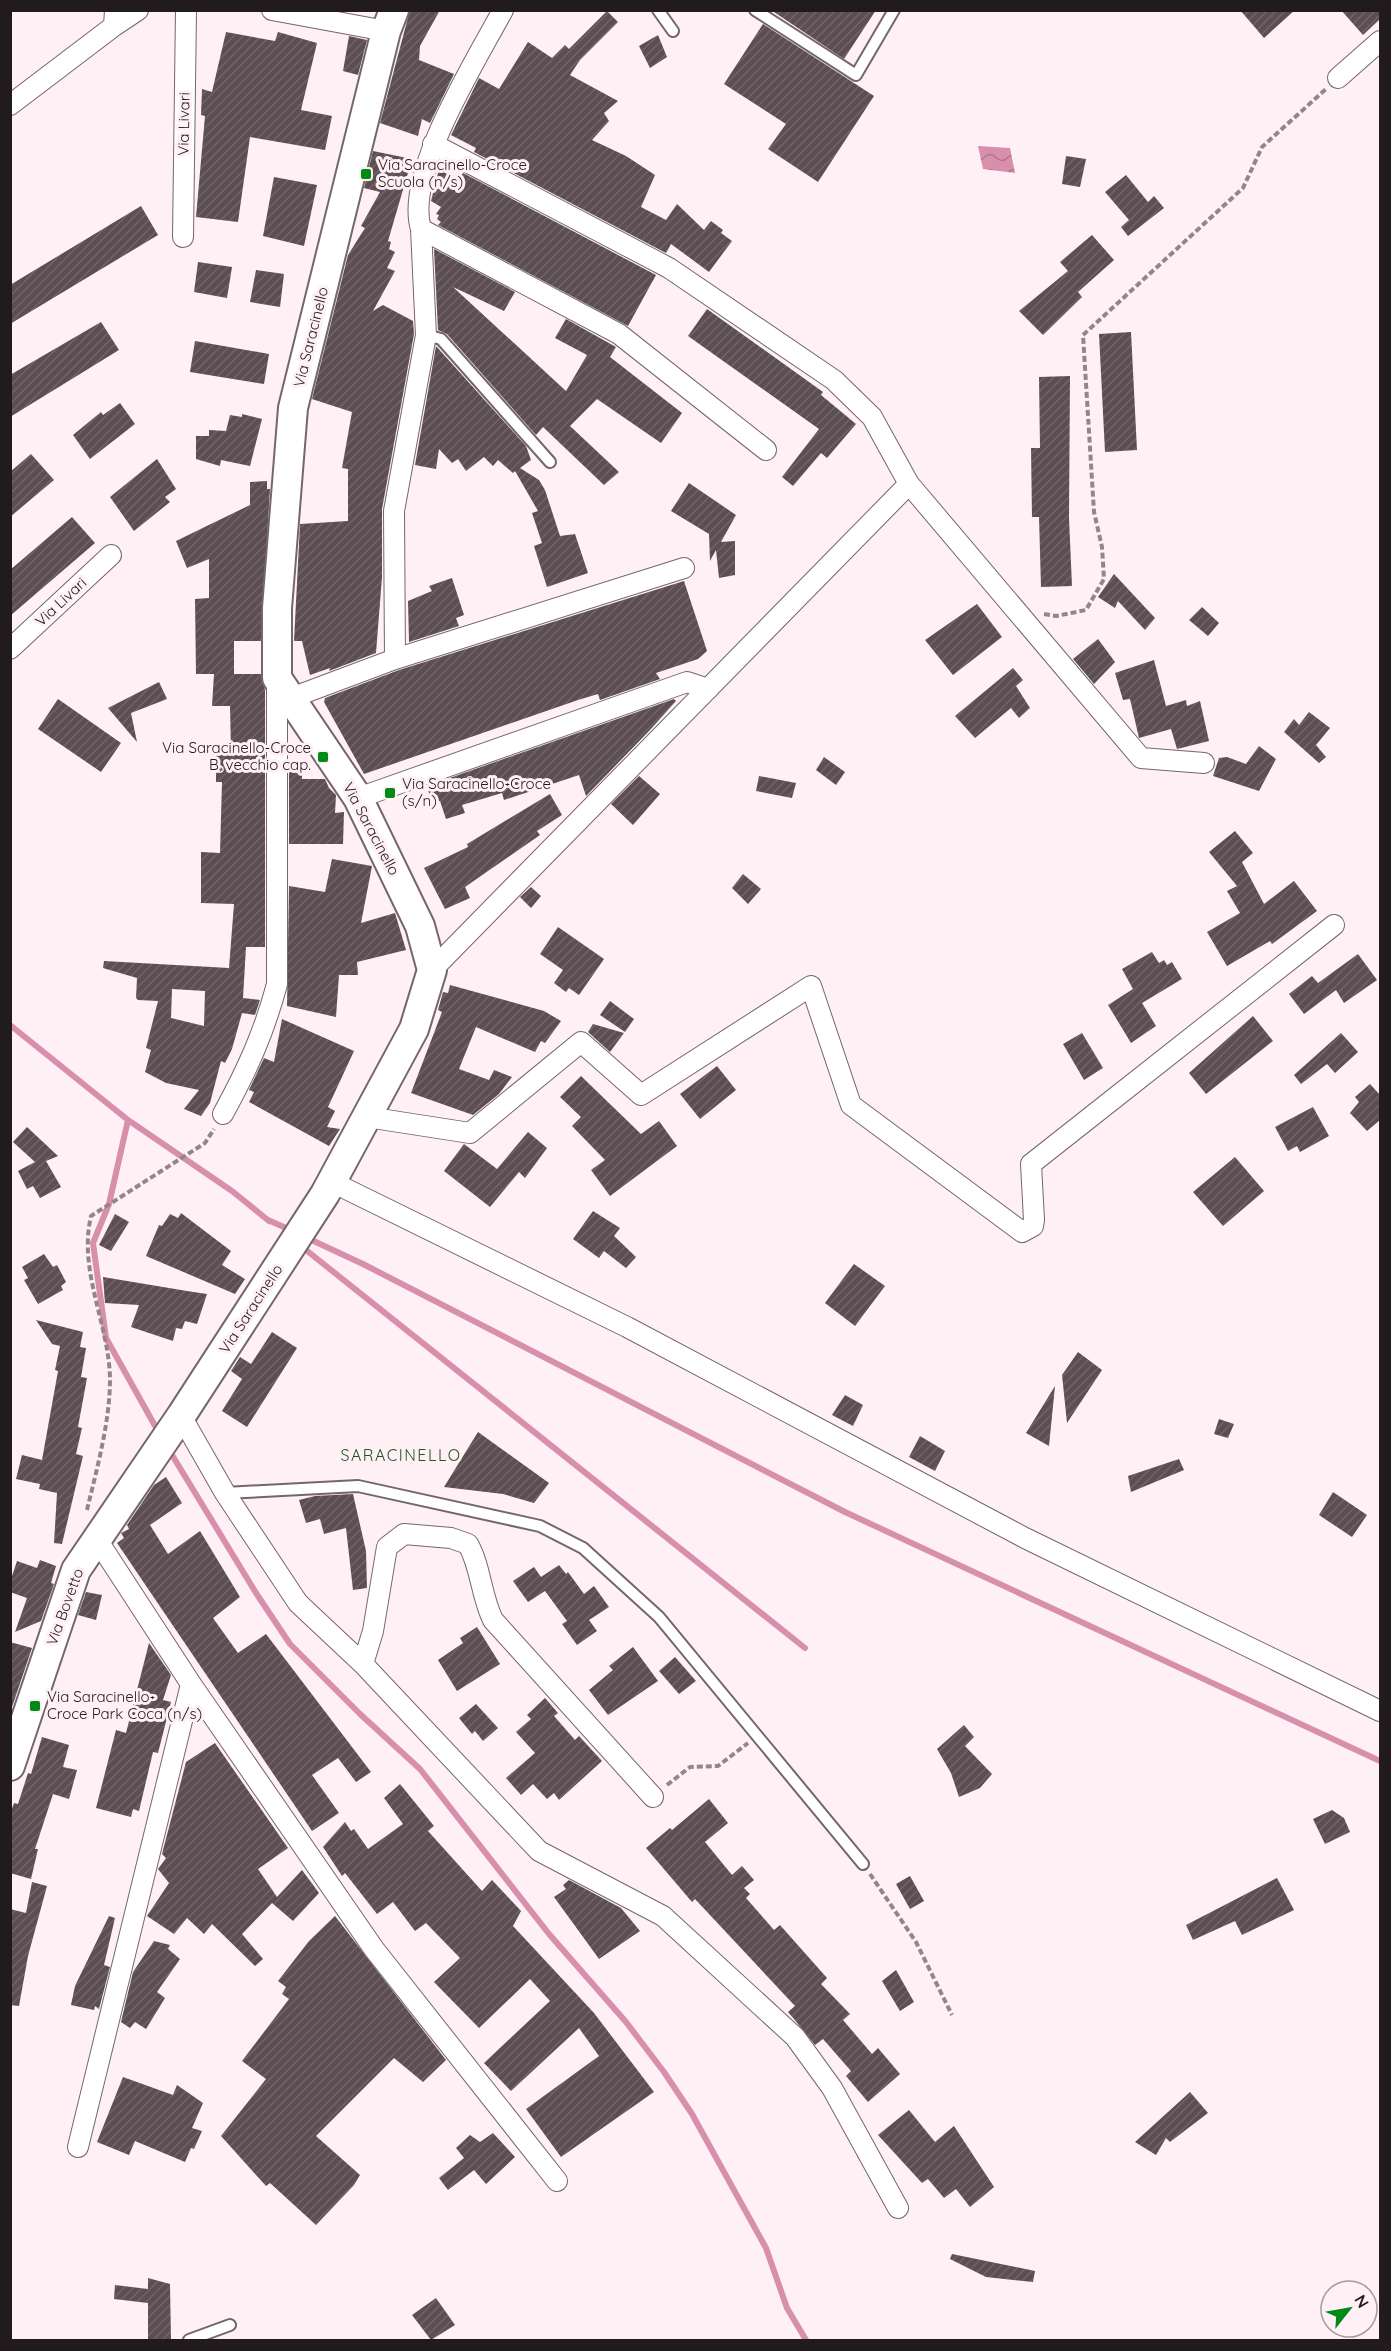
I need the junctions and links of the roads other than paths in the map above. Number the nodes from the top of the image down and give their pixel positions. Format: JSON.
{"nodes":[{"id":1,"x":138,"y":10,"type":"edge"},
{"id":2,"x":186,"y":10,"type":"edge"},
{"id":3,"x":272,"y":10,"type":"edge"},
{"id":4,"x":503,"y":10,"type":"edge"},
{"id":5,"x":658,"y":10,"type":"edge"},
{"id":6,"x":755,"y":10,"type":"edge"},
{"id":7,"x":894,"y":10,"type":"edge"},
{"id":8,"x":115,"y":18,"type":"edge"},
{"id":9,"x":390,"y":21,"type":"edge"},
{"id":10,"x":673,"y":31,"type":"dead end"},
{"id":11,"x":1380,"y":41,"type":"edge"},
{"id":12,"x":1338,"y":78,"type":"road end"},
{"id":13,"x":10,"y":105,"type":"edge"},
{"id":14,"x":433,"y":144,"type":"junction"},
{"id":15,"x":421,"y":229,"type":"junction"},
{"id":16,"x":183,"y":237,"type":"dead end"},
{"id":17,"x":426,"y":334,"type":"junction"},
{"id":18,"x":766,"y":450,"type":"dead end"},
{"id":19,"x":550,"y":462,"type":"dead end"},
{"id":20,"x":909,"y":484,"type":"junction"},
{"id":21,"x":111,"y":555,"type":"dead end"},
{"id":22,"x":684,"y":568,"type":"dead end"},
{"id":23,"x":10,"y":649,"type":"edge"},
{"id":24,"x":395,"y":659,"type":"junction"},
{"id":25,"x":284,"y":688,"type":"junction"},
{"id":26,"x":708,"y":689,"type":"junction"},
{"id":27,"x":1204,"y":763,"type":"dead end"},
{"id":28,"x":358,"y":798,"type":"junction"},
{"id":29,"x":1334,"y":925,"type":"dead end"},
{"id":30,"x":432,"y":970,"type":"junction"},
{"id":31,"x":223,"y":1114,"type":"road end"},
{"id":32,"x":367,"y":1117,"type":"junction"},
{"id":33,"x":328,"y":1188,"type":"junction"},
{"id":34,"x":178,"y":1420,"type":"junction"},
{"id":35,"x":148,"y":1463,"type":"joint"},
{"id":36,"x":225,"y":1493,"type":"junction"},
{"id":37,"x":91,"y":1527,"type":"junction"},
{"id":38,"x":363,"y":1664,"type":"junction"},
{"id":39,"x":191,"y":1684,"type":"junction"},
{"id":40,"x":1380,"y":1711,"type":"edge"},
{"id":41,"x":10,"y":1766,"type":"edge"},
{"id":42,"x":652,"y":1797,"type":"road end"},
{"id":43,"x":863,"y":1863,"type":"road end"},
{"id":44,"x":78,"y":2147,"type":"dead end"},
{"id":45,"x":557,"y":2181,"type":"dead end"},
{"id":46,"x":898,"y":2208,"type":"dead end"},
{"id":47,"x":231,"y":2325,"type":"dead end"},
{"id":48,"x":189,"y":2340,"type":"edge"}],
"edges":[{"from":1,"to":8,"type":"street"},
{"from":2,"to":16,"type":"street","name":"Via Livari"},
{"from":3,"to":9,"type":"street"},
{"from":4,"to":14,"type":"street"},
{"from":5,"to":10,"type":"lane"},
{"from":6,"to":7,"type":"lane"},
{"from":8,"to":13,"type":"street"},
{"from":9,"to":25,"type":"street","name":"Via Saracinello"},
{"from":11,"to":12,"type":"street"},
{"from":14,"to":15,"type":"street"},
{"from":14,"to":20,"type":"street"},
{"from":15,"to":17,"type":"street"},
{"from":15,"to":18,"type":"street"},
{"from":17,"to":19,"type":"lane"},
{"from":17,"to":24,"type":"street"},
{"from":20,"to":26,"type":"street"},
{"from":20,"to":27,"type":"street"},
{"from":21,"to":23,"type":"street","name":"Via Livari"},
{"from":22,"to":24,"type":"street"},
{"from":24,"to":25,"type":"street"},
{"from":25,"to":28,"type":"street","name":"Via Saracinello"},
{"from":25,"to":31,"type":"street"},
{"from":26,"to":28,"type":"street"},
{"from":26,"to":30,"type":"street"},
{"from":28,"to":30,"type":"street","name":"Via Saracinello"},
{"from":29,"to":32,"type":"street"},
{"from":30,"to":32,"type":"street","name":"Via Saracinello"},
{"from":32,"to":33,"type":"street","name":"Via Saracinello"},
{"from":33,"to":34,"type":"street","name":"Via Saracinello"},
{"from":33,"to":40,"type":"street"},
{"from":34,"to":35,"type":"street","name":"Via Saracinello"},
{"from":34,"to":36,"type":"street"},
{"from":35,"to":37,"type":"street","name":"Via Bovetto"},
{"from":36,"to":38,"type":"street"},
{"from":36,"to":43,"type":"lane"},
{"from":37,"to":39,"type":"street"},
{"from":37,"to":41,"type":"street","name":"Via Bovetto"},
{"from":38,"to":42,"type":"street"},
{"from":38,"to":46,"type":"street"},
{"from":39,"to":44,"type":"street"},
{"from":39,"to":45,"type":"street"},
{"from":47,"to":48,"type":"lane"}]}
